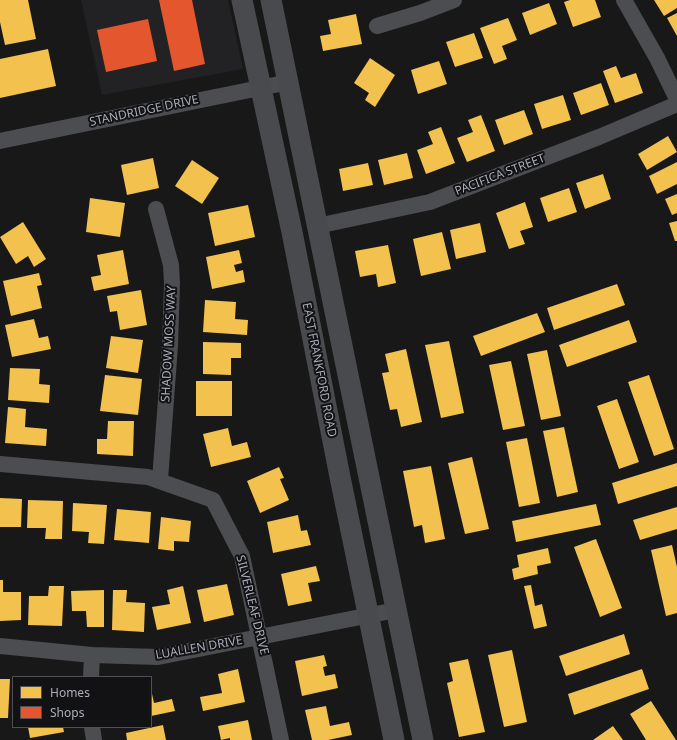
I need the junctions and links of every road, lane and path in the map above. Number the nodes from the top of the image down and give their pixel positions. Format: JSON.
{"nodes":[{"id":1,"x":242,"y":0,"type":"edge"},
{"id":2,"x":271,"y":0,"type":"edge"},
{"id":3,"x":454,"y":0,"type":"edge"},
{"id":4,"x":624,"y":0,"type":"edge"},
{"id":5,"x":377,"y":26,"type":"dead end"},
{"id":6,"x":289,"y":82,"type":"junction"},
{"id":7,"x":261,"y":88,"type":"junction"},
{"id":8,"x":677,"y":99,"type":"edge"},
{"id":9,"x":677,"y":104,"type":"edge"},
{"id":10,"x":0,"y":141,"type":"edge"},
{"id":11,"x":156,"y":209,"type":"dead end"},
{"id":12,"x":317,"y":226,"type":"junction"},
{"id":13,"x":0,"y":464,"type":"edge"},
{"id":14,"x":160,"y":480,"type":"junction"},
{"id":15,"x":396,"y":610,"type":"junction"},
{"id":16,"x":369,"y":616,"type":"junction"},
{"id":17,"x":260,"y":637,"type":"junction"},
{"id":18,"x":0,"y":646,"type":"edge"},
{"id":19,"x":92,"y":655,"type":"junction"},
{"id":20,"x":91,"y":676,"type":"edge"},
{"id":21,"x":92,"y":728,"type":"edge"},
{"id":22,"x":94,"y":740,"type":"edge"},
{"id":23,"x":281,"y":740,"type":"edge"},
{"id":24,"x":394,"y":740,"type":"edge"},
{"id":25,"x":423,"y":740,"type":"edge"}],
"edges":[{"from":1,"to":7,"type":"main road","name":"EAST FRANKFORD ROAD"},
{"from":2,"to":6,"type":"main road"},
{"from":3,"to":5,"type":"street"},
{"from":4,"to":8,"type":"street"},
{"from":6,"to":7,"type":"street","name":"STANDRIDGE DRIVE"},
{"from":6,"to":12,"type":"main road"},
{"from":7,"to":10,"type":"street","name":"STANDRIDGE DRIVE"},
{"from":7,"to":16,"type":"main road","name":"EAST FRANKFORD ROAD"},
{"from":9,"to":12,"type":"street","name":"PACIFICA STREET"},
{"from":11,"to":14,"type":"street","name":"SHADOW MOSS WAY"},
{"from":12,"to":15,"type":"main road"},
{"from":13,"to":14,"type":"street","name":"SILVERLEAF DRIVE"},
{"from":14,"to":17,"type":"street","name":"SILVERLEAF DRIVE"},
{"from":15,"to":16,"type":"street","name":"LUALLEN DRIVE"},
{"from":15,"to":25,"type":"main road"},
{"from":16,"to":17,"type":"street","name":"LUALLEN DRIVE"},
{"from":16,"to":24,"type":"main road","name":"EAST FRANKFORD ROAD"},
{"from":17,"to":19,"type":"street","name":"LUALLEN DRIVE"},
{"from":17,"to":23,"type":"street","name":"SILVERLEAF DRIVE"},
{"from":18,"to":19,"type":"street","name":"LUALLEN DRIVE"},
{"from":19,"to":20,"type":"street"},
{"from":21,"to":22,"type":"street"}]}
